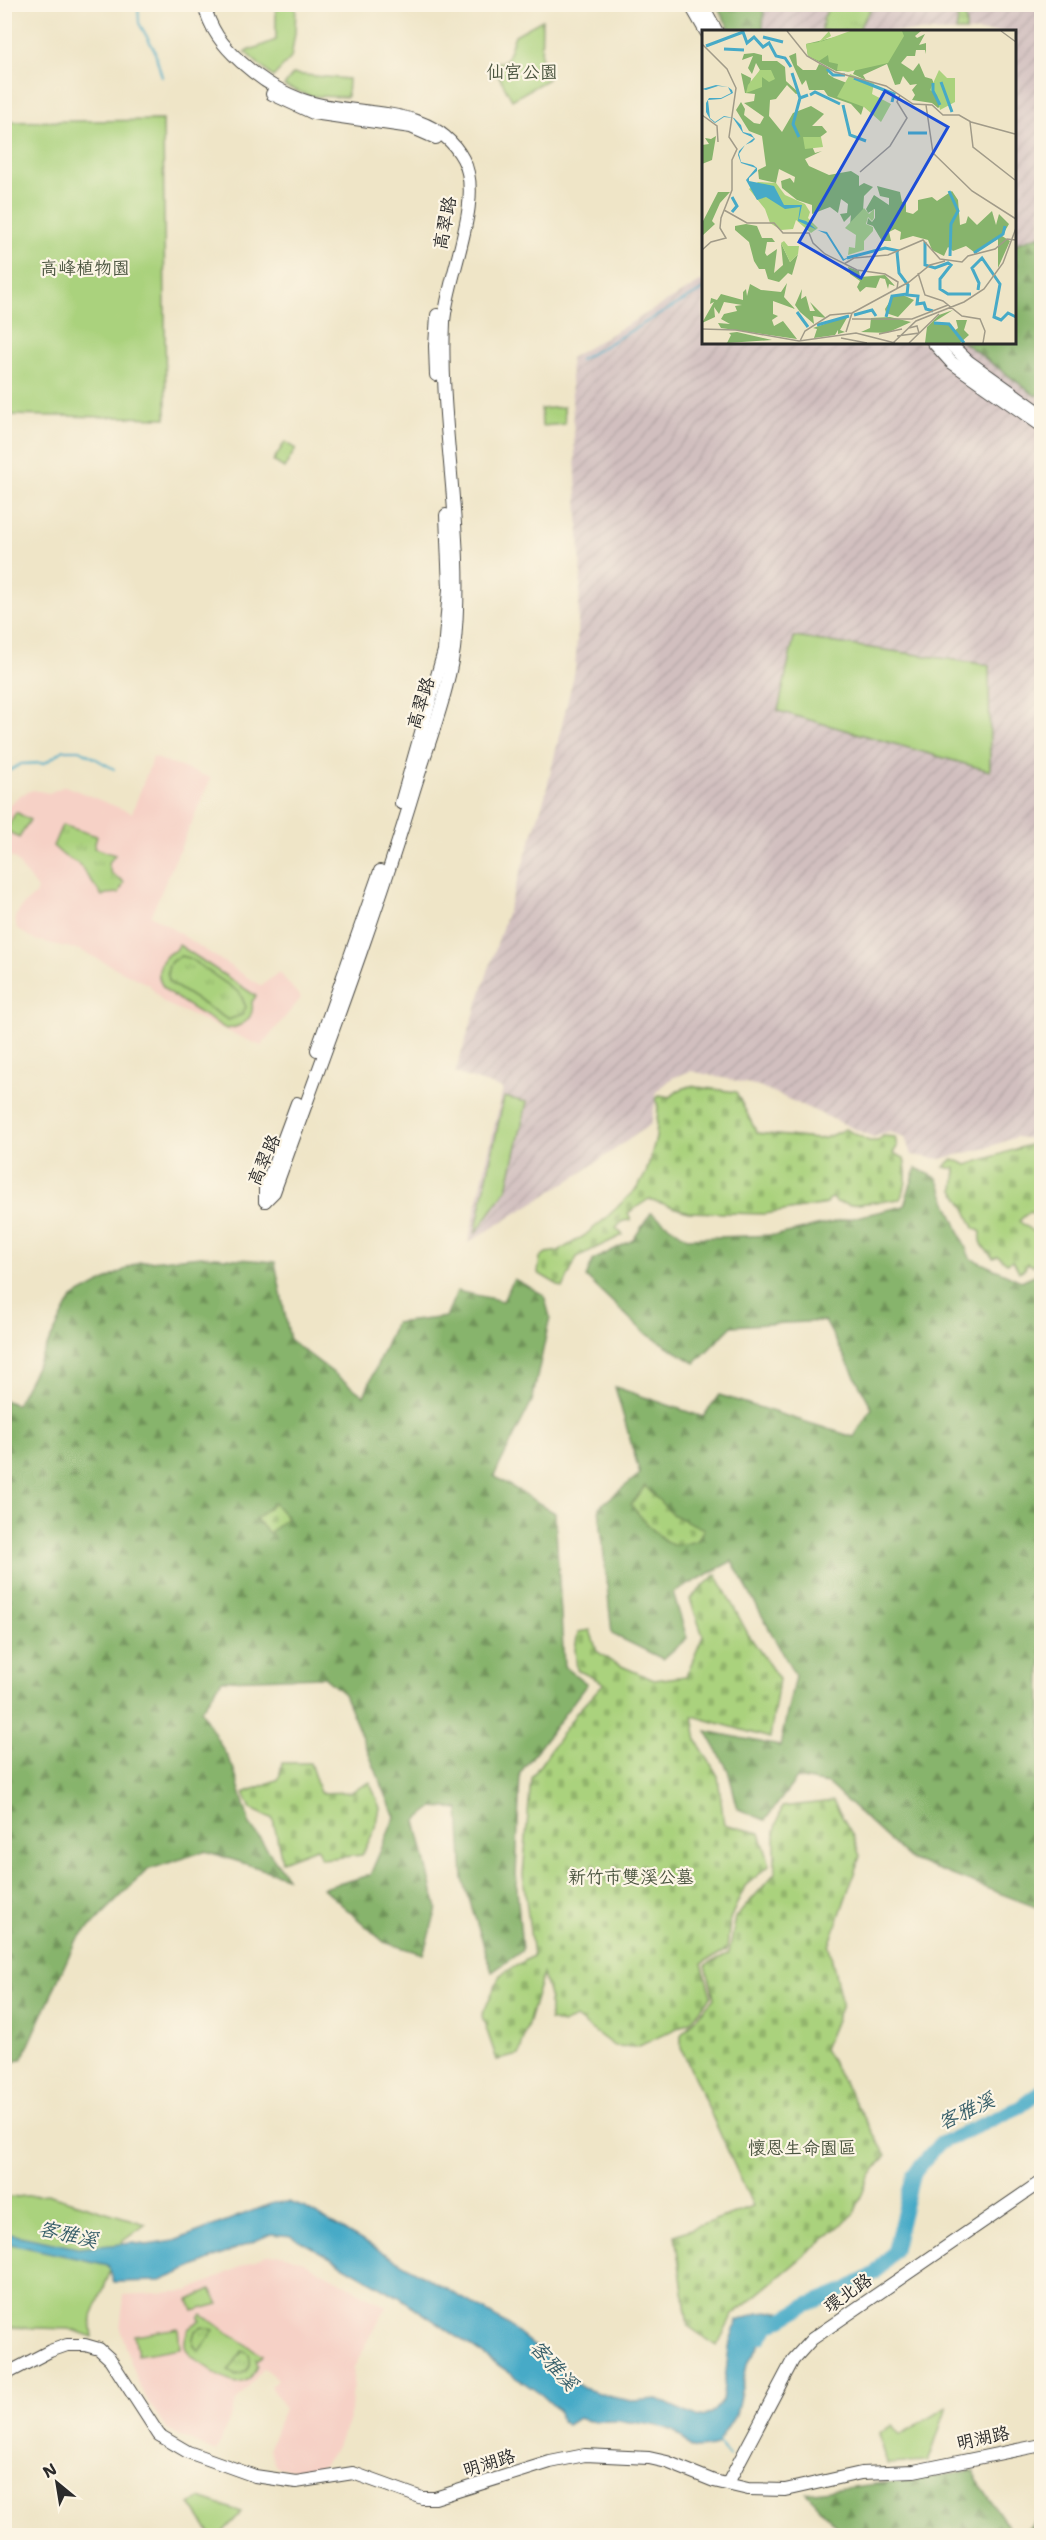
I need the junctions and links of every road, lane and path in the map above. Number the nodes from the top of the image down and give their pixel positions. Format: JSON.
{"nodes":[{"id":1,"x":198,"y":4,"type":"edge"},
{"id":2,"x":204,"y":4,"type":"edge"},
{"id":3,"x":690,"y":4,"type":"edge"},
{"id":4,"x":702,"y":4,"type":"edge"},
{"id":5,"x":705,"y":30,"type":"edge"},
{"id":6,"x":716,"y":30,"type":"edge"},
{"id":7,"x":935,"y":344,"type":"edge"},
{"id":8,"x":950,"y":344,"type":"edge"},
{"id":9,"x":1041,"y":414,"type":"edge"},
{"id":10,"x":1041,"y":426,"type":"edge"},
{"id":11,"x":1041,"y":2181,"type":"edge"},
{"id":12,"x":4,"y":2375,"type":"edge"},
{"id":13,"x":1041,"y":2445,"type":"edge"},
{"id":14,"x":728,"y":2483,"type":"junction"}],
"edges":[{"from":1,"to":2,"type":"street","name":"高翠路"},
{"from":3,"to":5,"type":"street"},
{"from":4,"to":6,"type":"street"},
{"from":7,"to":10,"type":"street"},
{"from":8,"to":9,"type":"street"},
{"from":11,"to":14,"type":"street","name":"環北路"},
{"from":12,"to":14,"type":"street","name":"明湖路"},
{"from":13,"to":14,"type":"street","name":"明湖路"}]}
